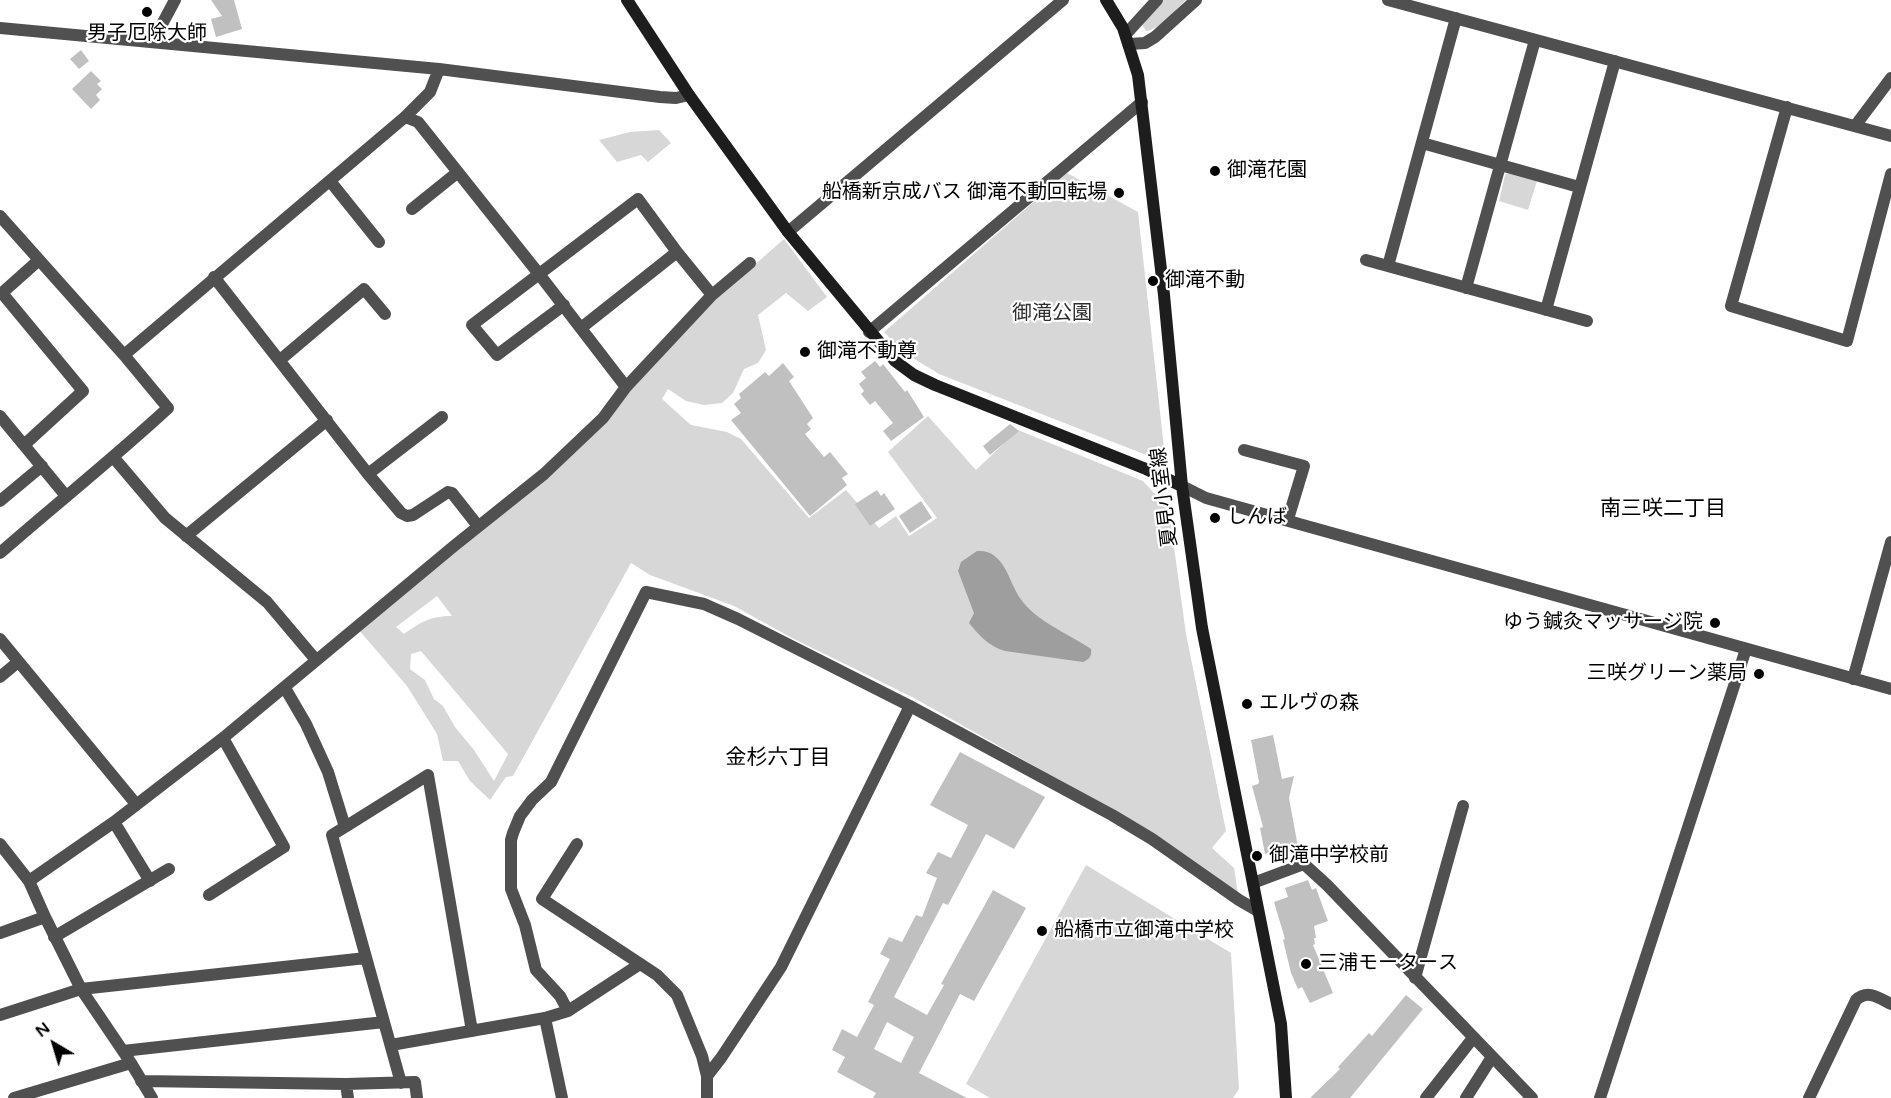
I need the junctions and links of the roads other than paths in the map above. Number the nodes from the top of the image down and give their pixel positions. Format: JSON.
{"nodes":[{"id":1,"x":175,"y":0,"type":"edge"},
{"id":2,"x":627,"y":0,"type":"edge"},
{"id":3,"x":1064,"y":0,"type":"edge"},
{"id":4,"x":1106,"y":0,"type":"edge"},
{"id":5,"x":1157,"y":0,"type":"edge"},
{"id":6,"x":1196,"y":0,"type":"edge"},
{"id":7,"x":1388,"y":0,"type":"edge"},
{"id":8,"x":1456,"y":18,"type":"junction"},
{"id":9,"x":0,"y":28,"type":"edge"},
{"id":10,"x":1127,"y":39,"type":"junction"},
{"id":11,"x":1535,"y":40,"type":"junction"},
{"id":12,"x":157,"y":42,"type":"junction"},
{"id":13,"x":1615,"y":61,"type":"junction"},
{"id":14,"x":439,"y":69,"type":"junction"},
{"id":15,"x":1891,"y":78,"type":"edge"},
{"id":16,"x":689,"y":95,"type":"junction"},
{"id":17,"x":1142,"y":102,"type":"junction"},
{"id":18,"x":1787,"y":107,"type":"junction"},
{"id":19,"x":405,"y":117,"type":"junction"},
{"id":20,"x":1855,"y":126,"type":"junction"},
{"id":21,"x":1891,"y":136,"type":"edge"},
{"id":22,"x":1422,"y":143,"type":"junction"},
{"id":23,"x":1500,"y":166,"type":"junction"},
{"id":24,"x":458,"y":172,"type":"junction"},
{"id":25,"x":1891,"y":174,"type":"edge"},
{"id":26,"x":330,"y":181,"type":"junction"},
{"id":27,"x":1579,"y":187,"type":"junction"},
{"id":28,"x":412,"y":209,"type":"dead end"},
{"id":29,"x":0,"y":216,"type":"edge"},
{"id":30,"x":788,"y":232,"type":"junction"},
{"id":31,"x":379,"y":242,"type":"dead end"},
{"id":32,"x":677,"y":252,"type":"junction"},
{"id":33,"x":39,"y":260,"type":"junction"},
{"id":34,"x":1366,"y":260,"type":"dead end"},
{"id":35,"x":750,"y":263,"type":"dead end"},
{"id":36,"x":1388,"y":266,"type":"junction"},
{"id":37,"x":539,"y":274,"type":"junction"},
{"id":38,"x":214,"y":277,"type":"junction"},
{"id":39,"x":1466,"y":288,"type":"junction"},
{"id":40,"x":712,"y":294,"type":"junction"},
{"id":41,"x":564,"y":305,"type":"junction"},
{"id":42,"x":1546,"y":310,"type":"junction"},
{"id":43,"x":385,"y":314,"type":"dead end"},
{"id":44,"x":1587,"y":321,"type":"dead end"},
{"id":45,"x":581,"y":328,"type":"junction"},
{"id":46,"x":869,"y":332,"type":"junction"},
{"id":47,"x":124,"y":355,"type":"junction"},
{"id":48,"x":280,"y":360,"type":"junction"},
{"id":49,"x":626,"y":387,"type":"junction"},
{"id":50,"x":0,"y":416,"type":"edge"},
{"id":51,"x":442,"y":417,"type":"dead end"},
{"id":52,"x":327,"y":420,"type":"junction"},
{"id":53,"x":24,"y":445,"type":"junction"},
{"id":54,"x":1244,"y":450,"type":"dead end"},
{"id":55,"x":114,"y":458,"type":"junction"},
{"id":56,"x":42,"y":466,"type":"junction"},
{"id":57,"x":368,"y":474,"type":"junction"},
{"id":58,"x":1182,"y":486,"type":"junction"},
{"id":59,"x":66,"y":496,"type":"junction"},
{"id":60,"x":0,"y":501,"type":"edge"},
{"id":61,"x":1288,"y":519,"type":"junction"},
{"id":62,"x":478,"y":526,"type":"junction"},
{"id":63,"x":186,"y":536,"type":"junction"},
{"id":64,"x":1891,"y":542,"type":"edge"},
{"id":65,"x":0,"y":553,"type":"edge"},
{"id":66,"x":0,"y":639,"type":"edge"},
{"id":67,"x":1746,"y":649,"type":"junction"},
{"id":68,"x":316,"y":660,"type":"junction"},
{"id":69,"x":18,"y":662,"type":"junction"},
{"id":70,"x":0,"y":677,"type":"edge"},
{"id":71,"x":1853,"y":679,"type":"junction"},
{"id":72,"x":285,"y":688,"type":"junction"},
{"id":73,"x":1891,"y":689,"type":"edge"},
{"id":74,"x":910,"y":706,"type":"junction"},
{"id":75,"x":223,"y":738,"type":"junction"},
{"id":76,"x":136,"y":804,"type":"junction"},
{"id":77,"x":1463,"y":806,"type":"dead end"},
{"id":78,"x":114,"y":822,"type":"junction"},
{"id":79,"x":345,"y":826,"type":"junction"},
{"id":80,"x":0,"y":844,"type":"edge"},
{"id":81,"x":577,"y":844,"type":"dead end"},
{"id":82,"x":169,"y":869,"type":"dead end"},
{"id":83,"x":29,"y":881,"type":"junction"},
{"id":84,"x":150,"y":881,"type":"junction"},
{"id":85,"x":1253,"y":883,"type":"junction"},
{"id":86,"x":209,"y":895,"type":"dead end"},
{"id":87,"x":1258,"y":911,"type":"junction"},
{"id":88,"x":45,"y":917,"type":"junction"},
{"id":89,"x":0,"y":933,"type":"edge"},
{"id":90,"x":54,"y":937,"type":"junction"},
{"id":91,"x":366,"y":958,"type":"junction"},
{"id":92,"x":640,"y":964,"type":"junction"},
{"id":93,"x":1415,"y":978,"type":"junction"},
{"id":94,"x":81,"y":989,"type":"junction"},
{"id":95,"x":1891,"y":1004,"type":"edge"},
{"id":96,"x":568,"y":1011,"type":"junction"},
{"id":97,"x":0,"y":1015,"type":"edge"},
{"id":98,"x":545,"y":1018,"type":"junction"},
{"id":99,"x":384,"y":1022,"type":"junction"},
{"id":100,"x":472,"y":1032,"type":"junction"},
{"id":101,"x":1473,"y":1038,"type":"junction"},
{"id":102,"x":391,"y":1045,"type":"junction"},
{"id":103,"x":123,"y":1051,"type":"junction"},
{"id":104,"x":1492,"y":1057,"type":"junction"},
{"id":105,"x":131,"y":1063,"type":"junction"},
{"id":106,"x":707,"y":1076,"type":"junction"},
{"id":107,"x":141,"y":1081,"type":"junction"},
{"id":108,"x":401,"y":1083,"type":"junction"},
{"id":109,"x":346,"y":1084,"type":"junction"},
{"id":110,"x":14,"y":1098,"type":"edge"},
{"id":111,"x":152,"y":1098,"type":"edge"},
{"id":112,"x":348,"y":1098,"type":"edge"},
{"id":113,"x":417,"y":1098,"type":"edge"},
{"id":114,"x":562,"y":1098,"type":"edge"},
{"id":115,"x":707,"y":1098,"type":"edge"},
{"id":116,"x":1286,"y":1098,"type":"edge"},
{"id":117,"x":1426,"y":1098,"type":"edge"},
{"id":118,"x":1466,"y":1098,"type":"edge"},
{"id":119,"x":1532,"y":1098,"type":"edge"},
{"id":120,"x":1600,"y":1098,"type":"edge"},
{"id":121,"x":1809,"y":1098,"type":"edge"}],
"edges":[{"from":1,"to":12,"type":"street"},
{"from":2,"to":16,"type":"main road"},
{"from":3,"to":30,"type":"street"},
{"from":4,"to":10,"type":"main road","name":"夏見小室線"},
{"from":5,"to":10,"type":"street"},
{"from":6,"to":10,"type":"street"},
{"from":7,"to":8,"type":"street"},
{"from":8,"to":11,"type":"street"},
{"from":8,"to":22,"type":"street"},
{"from":9,"to":12,"type":"street"},
{"from":10,"to":17,"type":"main road","name":"夏見小室線"},
{"from":11,"to":13,"type":"street"},
{"from":11,"to":23,"type":"street"},
{"from":12,"to":14,"type":"street"},
{"from":13,"to":18,"type":"street"},
{"from":13,"to":27,"type":"street"},
{"from":14,"to":16,"type":"street"},
{"from":14,"to":19,"type":"street"},
{"from":15,"to":20,"type":"street"},
{"from":16,"to":30,"type":"main road"},
{"from":17,"to":46,"type":"street"},
{"from":17,"to":58,"type":"main road","name":"夏見小室線"},
{"from":18,"to":20,"type":"street"},
{"from":18,"to":25,"type":"street"},
{"from":19,"to":24,"type":"street"},
{"from":19,"to":26,"type":"street"},
{"from":20,"to":21,"type":"street"},
{"from":22,"to":23,"type":"street"},
{"from":22,"to":36,"type":"street"},
{"from":23,"to":27,"type":"street"},
{"from":23,"to":39,"type":"street"},
{"from":24,"to":28,"type":"street"},
{"from":24,"to":37,"type":"street"},
{"from":26,"to":31,"type":"street"},
{"from":26,"to":38,"type":"street"},
{"from":27,"to":42,"type":"street"},
{"from":29,"to":33,"type":"street"},
{"from":30,"to":46,"type":"main road"},
{"from":32,"to":37,"type":"street"},
{"from":32,"to":40,"type":"street"},
{"from":32,"to":45,"type":"street"},
{"from":33,"to":47,"type":"street"},
{"from":33,"to":53,"type":"street"},
{"from":34,"to":36,"type":"street"},
{"from":35,"to":40,"type":"street"},
{"from":36,"to":39,"type":"street"},
{"from":37,"to":41,"type":"street"},
{"from":37,"to":41,"type":"street"},
{"from":38,"to":47,"type":"street"},
{"from":38,"to":48,"type":"street"},
{"from":39,"to":42,"type":"street"},
{"from":40,"to":49,"type":"street"},
{"from":41,"to":45,"type":"street"},
{"from":42,"to":44,"type":"street"},
{"from":43,"to":48,"type":"street"},
{"from":45,"to":49,"type":"street"},
{"from":46,"to":58,"type":"main road"},
{"from":47,"to":55,"type":"street"},
{"from":48,"to":52,"type":"street"},
{"from":49,"to":62,"type":"street"},
{"from":50,"to":53,"type":"street"},
{"from":51,"to":57,"type":"street"},
{"from":52,"to":57,"type":"street"},
{"from":52,"to":63,"type":"street"},
{"from":53,"to":56,"type":"street"},
{"from":54,"to":61,"type":"street"},
{"from":55,"to":59,"type":"street"},
{"from":55,"to":63,"type":"street"},
{"from":56,"to":59,"type":"street"},
{"from":56,"to":60,"type":"street"},
{"from":57,"to":62,"type":"street"},
{"from":58,"to":61,"type":"street"},
{"from":58,"to":85,"type":"main road","name":"夏見小室線"},
{"from":59,"to":65,"type":"street"},
{"from":61,"to":67,"type":"street"},
{"from":62,"to":68,"type":"street"},
{"from":63,"to":68,"type":"street"},
{"from":64,"to":71,"type":"street"},
{"from":66,"to":69,"type":"street"},
{"from":67,"to":71,"type":"street"},
{"from":67,"to":120,"type":"street"},
{"from":68,"to":72,"type":"street"},
{"from":69,"to":70,"type":"street"},
{"from":69,"to":76,"type":"street"},
{"from":71,"to":73,"type":"street"},
{"from":72,"to":75,"type":"street"},
{"from":72,"to":79,"type":"street"},
{"from":74,"to":87,"type":"street"},
{"from":74,"to":96,"type":"street"},
{"from":74,"to":106,"type":"street"},
{"from":75,"to":76,"type":"street"},
{"from":75,"to":86,"type":"street"},
{"from":76,"to":78,"type":"street"},
{"from":77,"to":93,"type":"street"},
{"from":78,"to":83,"type":"street"},
{"from":78,"to":84,"type":"street"},
{"from":79,"to":91,"type":"street"},
{"from":79,"to":100,"type":"street"},
{"from":80,"to":83,"type":"street"},
{"from":81,"to":92,"type":"street"},
{"from":82,"to":84,"type":"street"},
{"from":83,"to":88,"type":"street"},
{"from":84,"to":90,"type":"street"},
{"from":85,"to":87,"type":"main road","name":"夏見小室線"},
{"from":85,"to":93,"type":"street"},
{"from":87,"to":116,"type":"main road","name":"夏見小室線"},
{"from":88,"to":89,"type":"street"},
{"from":88,"to":90,"type":"street"},
{"from":90,"to":94,"type":"street"},
{"from":91,"to":94,"type":"street"},
{"from":91,"to":99,"type":"street"},
{"from":92,"to":96,"type":"street"},
{"from":92,"to":106,"type":"street"},
{"from":93,"to":101,"type":"street"},
{"from":94,"to":97,"type":"street"},
{"from":94,"to":103,"type":"street"},
{"from":95,"to":121,"type":"street"},
{"from":96,"to":98,"type":"street"},
{"from":98,"to":100,"type":"street"},
{"from":98,"to":114,"type":"street"},
{"from":99,"to":102,"type":"street"},
{"from":99,"to":103,"type":"street"},
{"from":100,"to":102,"type":"street"},
{"from":101,"to":104,"type":"street"},
{"from":101,"to":117,"type":"street"},
{"from":102,"to":108,"type":"street"},
{"from":103,"to":105,"type":"street"},
{"from":104,"to":118,"type":"street"},
{"from":104,"to":119,"type":"street"},
{"from":105,"to":107,"type":"street"},
{"from":105,"to":110,"type":"street"},
{"from":106,"to":115,"type":"street"},
{"from":107,"to":109,"type":"street"},
{"from":107,"to":111,"type":"street"},
{"from":108,"to":109,"type":"street"},
{"from":108,"to":113,"type":"street"},
{"from":109,"to":112,"type":"street"}]}
